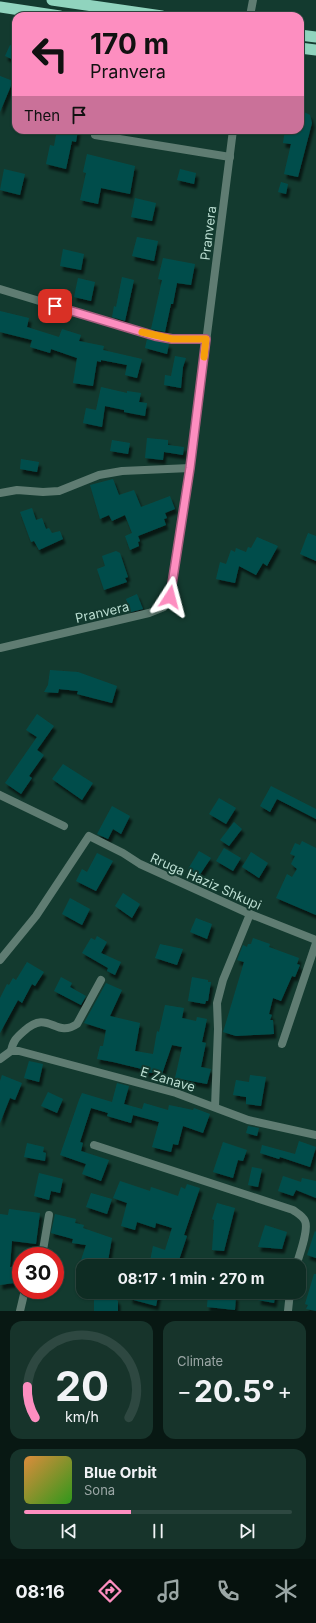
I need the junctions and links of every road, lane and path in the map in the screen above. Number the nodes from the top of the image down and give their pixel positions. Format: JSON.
{"nodes":[{"id":1,"x":52,"y":0,"type":"edge"},
{"id":2,"x":253,"y":0,"type":"edge"},
{"id":3,"x":103,"y":4,"type":"edge"},
{"id":4,"x":0,"y":7,"type":"edge"},
{"id":5,"x":33,"y":12,"type":"edge"},
{"id":6,"x":142,"y":12,"type":"edge"},
{"id":7,"x":251,"y":12,"type":"edge"},
{"id":8,"x":304,"y":36,"type":"edge"},
{"id":9,"x":316,"y":37,"type":"edge"},
{"id":10,"x":304,"y":48,"type":"edge"},
{"id":11,"x":316,"y":50,"type":"edge"},
{"id":12,"x":233,"y":134,"type":"edge"},
{"id":13,"x":94,"y":135,"type":"dead end"},
{"id":14,"x":230,"y":157,"type":"junction"},
{"id":15,"x":0,"y":289,"type":"edge"},
{"id":16,"x":206,"y":339,"type":"junction"},
{"id":17,"x":190,"y":468,"type":"junction"},
{"id":18,"x":0,"y":493,"type":"edge"},
{"id":19,"x":0,"y":648,"type":"edge"},
{"id":20,"x":0,"y":795,"type":"edge"},
{"id":21,"x":64,"y":826,"type":"dead end"},
{"id":22,"x":250,"y":914,"type":"junction"},
{"id":23,"x":316,"y":940,"type":"edge"},
{"id":24,"x":316,"y":944,"type":"edge"},
{"id":25,"x":0,"y":960,"type":"edge"},
{"id":26,"x":101,"y":980,"type":"dead end"},
{"id":27,"x":282,"y":1044,"type":"dead end"},
{"id":28,"x":11,"y":1051,"type":"junction"},
{"id":29,"x":0,"y":1059,"type":"edge"},
{"id":30,"x":215,"y":1107,"type":"junction"},
{"id":31,"x":316,"y":1135,"type":"edge"},
{"id":32,"x":94,"y":1145,"type":"dead end"},
{"id":33,"x":49,"y":1215,"type":"dead end"},
{"id":34,"x":44,"y":1247,"type":"edge"},
{"id":35,"x":298,"y":1259,"type":"edge"},
{"id":36,"x":23,"y":1299,"type":"edge"},
{"id":37,"x":289,"y":1299,"type":"edge"},
{"id":38,"x":20,"y":1311,"type":"edge"},
{"id":39,"x":288,"y":1311,"type":"edge"}],
"edges":[{"from":1,"to":3,"type":"highway"},
{"from":2,"to":7,"type":"street"},
{"from":3,"to":6,"type":"highway"},
{"from":4,"to":5,"type":"highway"},
{"from":8,"to":9,"type":"highway"},
{"from":10,"to":11,"type":"highway"},
{"from":12,"to":14,"type":"street","name":"Pranvera"},
{"from":13,"to":14,"type":"street"},
{"from":14,"to":16,"type":"street","name":"Pranvera"},
{"from":15,"to":16,"type":"street"},
{"from":16,"to":17,"type":"street","name":"Pranvera"},
{"from":17,"to":18,"type":"street"},
{"from":17,"to":19,"type":"street","name":"Pranvera"},
{"from":20,"to":21,"type":"street"},
{"from":22,"to":23,"type":"street","name":"Rruga Haziz Shkupi"},
{"from":22,"to":25,"type":"street","name":"Rruga Haziz Shkupi"},
{"from":22,"to":30,"type":"street"},
{"from":24,"to":27,"type":"street"},
{"from":26,"to":28,"type":"street"},
{"from":28,"to":29,"type":"street"},
{"from":28,"to":30,"type":"street","name":"E Zanave"},
{"from":30,"to":31,"type":"street","name":"E Zanave"},
{"from":32,"to":35,"type":"street"},
{"from":33,"to":34,"type":"street"},
{"from":36,"to":38,"type":"street"},
{"from":37,"to":39,"type":"street"}]}
